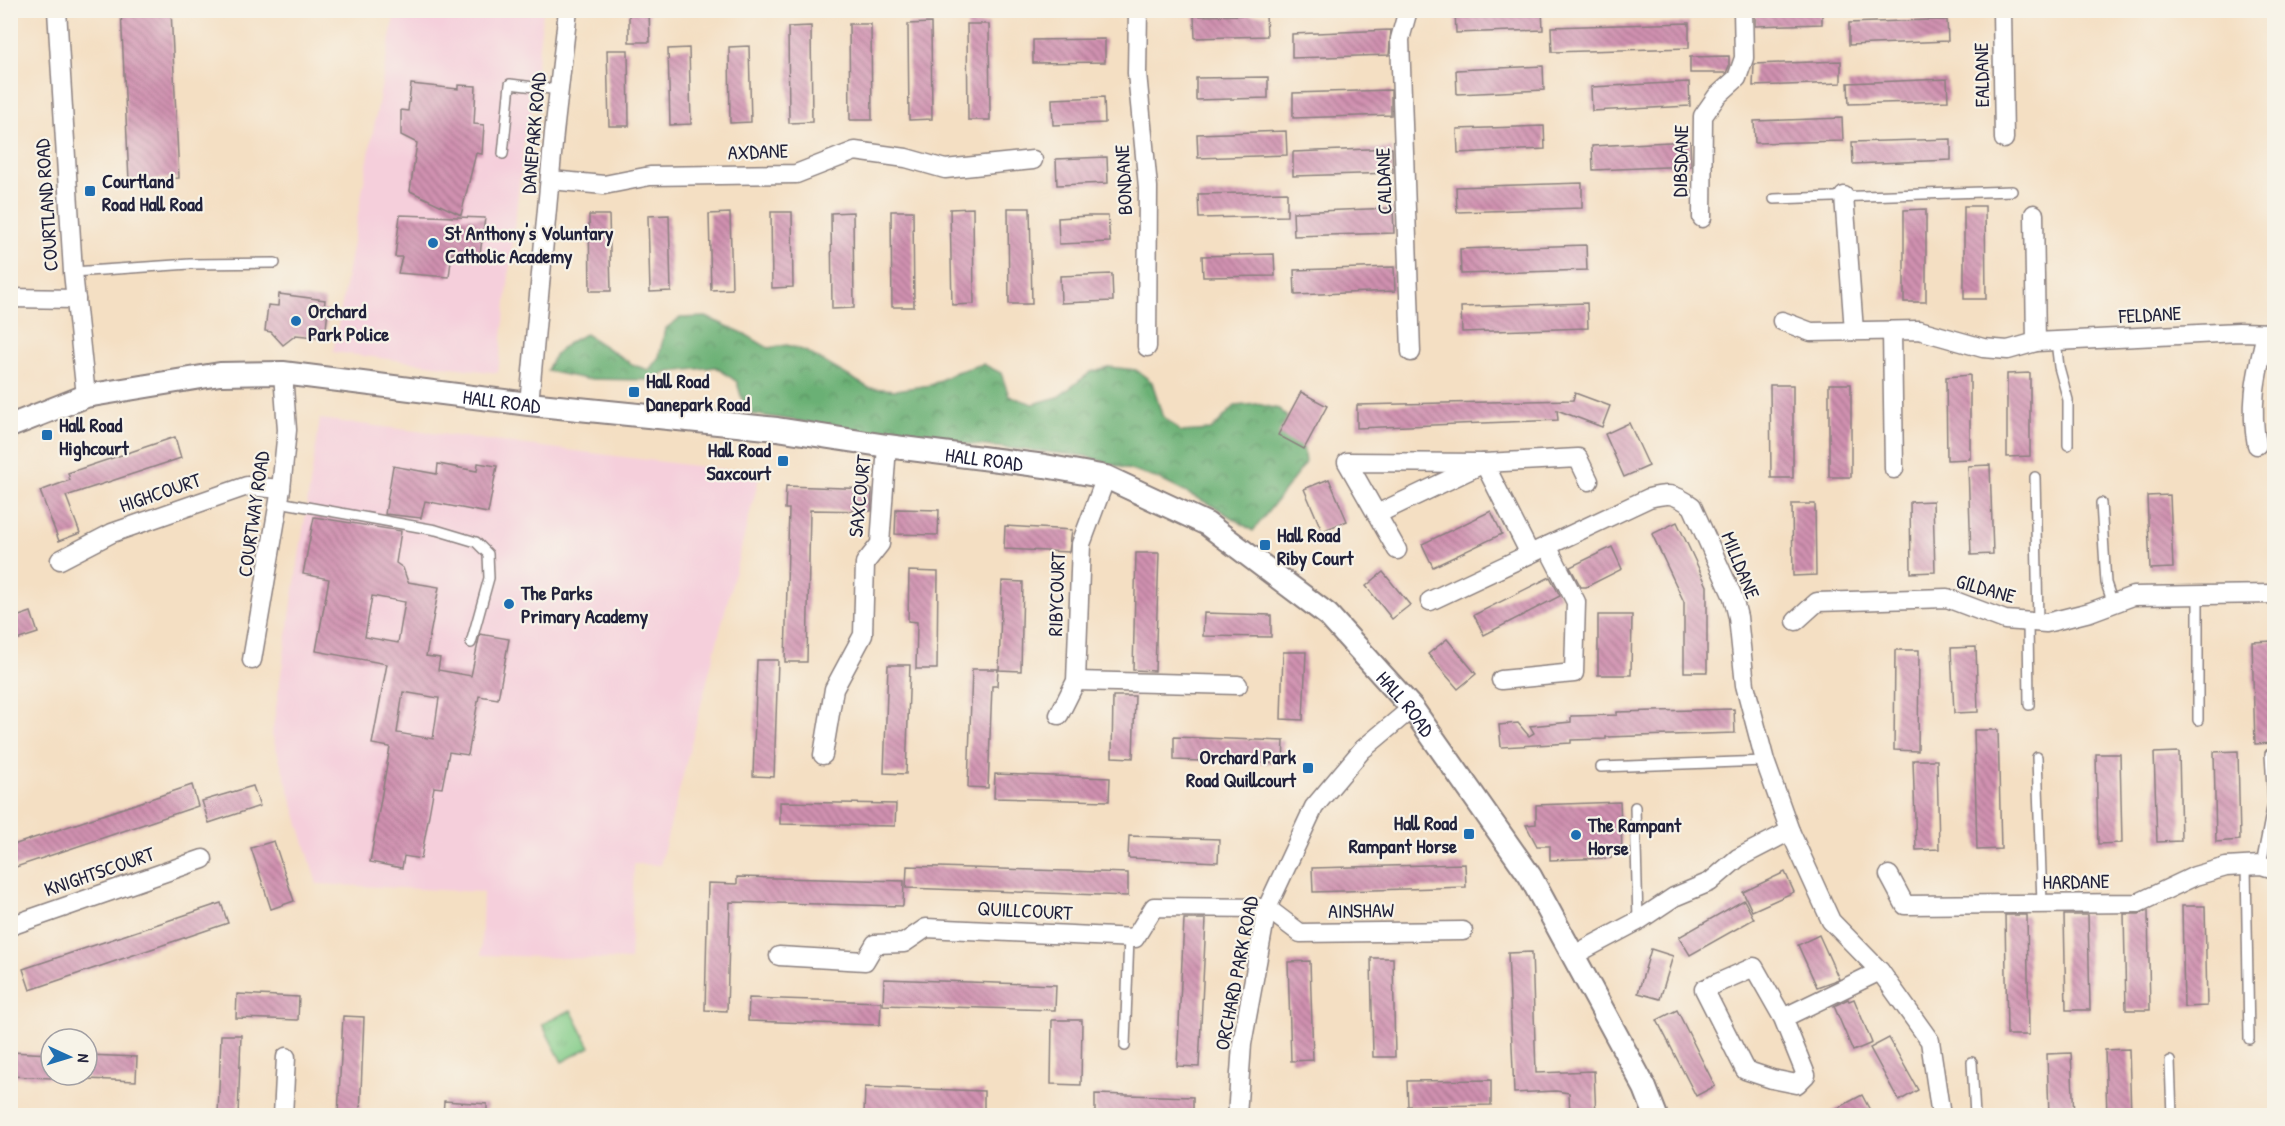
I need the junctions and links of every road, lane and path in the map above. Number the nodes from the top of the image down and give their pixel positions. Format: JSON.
{"nodes":[{"id":1,"x":57,"y":10,"type":"edge"},
{"id":2,"x":568,"y":10,"type":"edge"},
{"id":3,"x":1138,"y":10,"type":"edge"},
{"id":4,"x":1408,"y":10,"type":"edge"},
{"id":5,"x":1743,"y":10,"type":"edge"},
{"id":6,"x":2002,"y":10,"type":"edge"},
{"id":7,"x":559,"y":90,"type":"junction"},
{"id":8,"x":2004,"y":139,"type":"dead end"},
{"id":9,"x":503,"y":154,"type":"dead end"},
{"id":10,"x":1033,"y":160,"type":"dead end"},
{"id":11,"x":551,"y":180,"type":"junction"},
{"id":12,"x":2012,"y":191,"type":"dead end"},
{"id":13,"x":1844,"y":196,"type":"junction"},
{"id":14,"x":1774,"y":199,"type":"dead end"},
{"id":15,"x":2034,"y":214,"type":"dead end"},
{"id":16,"x":1702,"y":218,"type":"dead end"},
{"id":17,"x":275,"y":263,"type":"dead end"},
{"id":18,"x":73,"y":272,"type":"junction"},
{"id":19,"x":10,"y":298,"type":"edge"},
{"id":20,"x":76,"y":299,"type":"junction"},
{"id":21,"x":1782,"y":321,"type":"dead end"},
{"id":22,"x":1854,"y":331,"type":"junction"},
{"id":23,"x":1892,"y":331,"type":"junction"},
{"id":24,"x":2270,"y":333,"type":"edge"},
{"id":25,"x":2056,"y":341,"type":"junction"},
{"id":26,"x":2036,"y":342,"type":"junction"},
{"id":27,"x":1147,"y":347,"type":"dead end"},
{"id":28,"x":1412,"y":352,"type":"dead end"},
{"id":29,"x":283,"y":373,"type":"junction"},
{"id":30,"x":86,"y":396,"type":"junction"},
{"id":31,"x":529,"y":404,"type":"junction"},
{"id":32,"x":10,"y":426,"type":"edge"},
{"id":33,"x":2068,"y":444,"type":"dead end"},
{"id":34,"x":2257,"y":445,"type":"dead end"},
{"id":35,"x":887,"y":446,"type":"junction"},
{"id":36,"x":1484,"y":463,"type":"junction"},
{"id":37,"x":1894,"y":469,"type":"dead end"},
{"id":38,"x":1106,"y":477,"type":"junction"},
{"id":39,"x":2035,"y":477,"type":"dead end"},
{"id":40,"x":1590,"y":481,"type":"dead end"},
{"id":41,"x":280,"y":496,"type":"junction"},
{"id":42,"x":2101,"y":503,"type":"dead end"},
{"id":43,"x":1377,"y":514,"type":"junction"},
{"id":44,"x":1547,"y":546,"type":"junction"},
{"id":45,"x":1397,"y":550,"type":"dead end"},
{"id":46,"x":1530,"y":554,"type":"junction"},
{"id":47,"x":60,"y":560,"type":"dead end"},
{"id":48,"x":2274,"y":594,"type":"edge"},
{"id":49,"x":2198,"y":595,"type":"junction"},
{"id":50,"x":1430,"y":601,"type":"dead end"},
{"id":51,"x":2113,"y":604,"type":"junction"},
{"id":52,"x":1796,"y":621,"type":"dead end"},
{"id":53,"x":2033,"y":622,"type":"junction"},
{"id":54,"x":471,"y":643,"type":"dead end"},
{"id":55,"x":252,"y":660,"type":"dead end"},
{"id":56,"x":1076,"y":681,"type":"junction"},
{"id":57,"x":1501,"y":681,"type":"dead end"},
{"id":58,"x":1238,"y":685,"type":"dead end"},
{"id":59,"x":2029,"y":705,"type":"dead end"},
{"id":60,"x":1413,"y":708,"type":"junction"},
{"id":61,"x":1059,"y":715,"type":"dead end"},
{"id":62,"x":2198,"y":720,"type":"dead end"},
{"id":63,"x":2270,"y":754,"type":"dead end"},
{"id":64,"x":823,"y":755,"type":"dead end"},
{"id":65,"x":2037,"y":757,"type":"dead end"},
{"id":66,"x":1765,"y":761,"type":"junction"},
{"id":67,"x":1601,"y":767,"type":"dead end"},
{"id":68,"x":1635,"y":807,"type":"dead end"},
{"id":69,"x":1790,"y":831,"type":"junction"},
{"id":70,"x":203,"y":859,"type":"dead end"},
{"id":71,"x":2261,"y":867,"type":"edge"},
{"id":72,"x":1889,"y":875,"type":"dead end"},
{"id":73,"x":2042,"y":904,"type":"junction"},
{"id":74,"x":1267,"y":908,"type":"junction"},
{"id":75,"x":1638,"y":921,"type":"junction"},
{"id":76,"x":10,"y":926,"type":"edge"},
{"id":77,"x":1463,"y":931,"type":"dead end"},
{"id":78,"x":1129,"y":937,"type":"junction"},
{"id":79,"x":779,"y":956,"type":"dead end"},
{"id":80,"x":1574,"y":956,"type":"junction"},
{"id":81,"x":1880,"y":971,"type":"junction"},
{"id":82,"x":1783,"y":1018,"type":"junction"},
{"id":83,"x":2249,"y":1038,"type":"dead end"},
{"id":84,"x":1125,"y":1046,"type":"dead end"},
{"id":85,"x":286,"y":1057,"type":"dead end"},
{"id":86,"x":2170,"y":1061,"type":"dead end"},
{"id":87,"x":1972,"y":1062,"type":"dead end"},
{"id":88,"x":283,"y":1116,"type":"edge"},
{"id":89,"x":1237,"y":1116,"type":"edge"},
{"id":90,"x":1656,"y":1116,"type":"edge"},
{"id":91,"x":1941,"y":1116,"type":"edge"},
{"id":92,"x":1975,"y":1116,"type":"edge"},
{"id":93,"x":2172,"y":1116,"type":"edge"}],
"edges":[{"from":1,"to":18,"type":"street","name":"COURTLAND ROAD"},
{"from":2,"to":7,"type":"street","name":"DANEPARK ROAD"},
{"from":3,"to":27,"type":"street","name":"BONDANE"},
{"from":4,"to":28,"type":"street","name":"CALDANE"},
{"from":5,"to":16,"type":"street","name":"DIBSDANE"},
{"from":6,"to":8,"type":"street","name":"EALDANE"},
{"from":7,"to":9,"type":"lane"},
{"from":7,"to":11,"type":"street","name":"DANEPARK ROAD"},
{"from":10,"to":11,"type":"street","name":"AXDANE"},
{"from":11,"to":31,"type":"street","name":"DANEPARK ROAD"},
{"from":12,"to":13,"type":"lane"},
{"from":13,"to":14,"type":"lane"},
{"from":13,"to":22,"type":"street"},
{"from":15,"to":26,"type":"street"},
{"from":17,"to":18,"type":"lane"},
{"from":18,"to":20,"type":"street","name":"COURTLAND ROAD"},
{"from":19,"to":20,"type":"street"},
{"from":20,"to":30,"type":"street","name":"COURTLAND ROAD"},
{"from":21,"to":22,"type":"street","name":"FELDANE"},
{"from":22,"to":23,"type":"street","name":"FELDANE"},
{"from":23,"to":26,"type":"street","name":"FELDANE"},
{"from":23,"to":37,"type":"street"},
{"from":24,"to":25,"type":"street","name":"FELDANE"},
{"from":24,"to":34,"type":"street","name":"FELDANE"},
{"from":25,"to":26,"type":"street","name":"FELDANE"},
{"from":25,"to":33,"type":"lane"},
{"from":29,"to":30,"type":"street","name":"HALL ROAD"},
{"from":29,"to":31,"type":"street","name":"HALL ROAD"},
{"from":29,"to":41,"type":"street","name":"COURTWAY ROAD"},
{"from":30,"to":32,"type":"street","name":"HALL ROAD"},
{"from":31,"to":35,"type":"street","name":"HALL ROAD"},
{"from":35,"to":38,"type":"street","name":"HALL ROAD"},
{"from":35,"to":64,"type":"street","name":"SAXCOURT"},
{"from":36,"to":40,"type":"street"},
{"from":36,"to":43,"type":"street"},
{"from":36,"to":43,"type":"street"},
{"from":36,"to":46,"type":"street"},
{"from":38,"to":56,"type":"street","name":"RIBYCOURT"},
{"from":38,"to":60,"type":"street","name":"HALL ROAD"},
{"from":39,"to":53,"type":"lane"},
{"from":41,"to":47,"type":"street","name":"HIGHCOURT"},
{"from":41,"to":54,"type":"lane"},
{"from":41,"to":55,"type":"street","name":"COURTWAY ROAD"},
{"from":42,"to":51,"type":"lane"},
{"from":43,"to":45,"type":"street"},
{"from":44,"to":46,"type":"street","name":"MILLDANE"},
{"from":44,"to":57,"type":"street"},
{"from":44,"to":66,"type":"street","name":"MILLDANE"},
{"from":46,"to":50,"type":"street","name":"MILLDANE"},
{"from":48,"to":49,"type":"street","name":"GILDANE"},
{"from":49,"to":51,"type":"street","name":"GILDANE"},
{"from":49,"to":62,"type":"lane"},
{"from":51,"to":53,"type":"street","name":"GILDANE"},
{"from":52,"to":53,"type":"street","name":"GILDANE"},
{"from":53,"to":59,"type":"lane"},
{"from":56,"to":58,"type":"street"},
{"from":56,"to":61,"type":"street","name":"RIBYCOURT"},
{"from":60,"to":74,"type":"street","name":"ORCHARD PARK ROAD"},
{"from":60,"to":80,"type":"street","name":"HALL ROAD"},
{"from":63,"to":71,"type":"lane"},
{"from":65,"to":73,"type":"lane"},
{"from":66,"to":67,"type":"lane"},
{"from":66,"to":69,"type":"street","name":"MILLDANE"},
{"from":68,"to":75,"type":"lane"},
{"from":69,"to":75,"type":"street"},
{"from":69,"to":81,"type":"street","name":"MILLDANE"},
{"from":70,"to":76,"type":"street","name":"KNIGHTSCOURT"},
{"from":71,"to":73,"type":"street","name":"HARDANE"},
{"from":71,"to":83,"type":"lane"},
{"from":72,"to":73,"type":"street","name":"HARDANE"},
{"from":74,"to":77,"type":"street","name":"AINSHAW"},
{"from":74,"to":78,"type":"street"},
{"from":74,"to":89,"type":"street","name":"ORCHARD PARK ROAD"},
{"from":75,"to":80,"type":"street"},
{"from":78,"to":79,"type":"street","name":"QUILLCOURT"},
{"from":78,"to":84,"type":"lane"},
{"from":80,"to":90,"type":"street","name":"HALL ROAD"},
{"from":81,"to":82,"type":"street"},
{"from":81,"to":91,"type":"street","name":"MILLDANE"},
{"from":82,"to":82,"type":"street"},
{"from":85,"to":88,"type":"street"},
{"from":86,"to":93,"type":"lane"},
{"from":87,"to":92,"type":"lane"}]}
